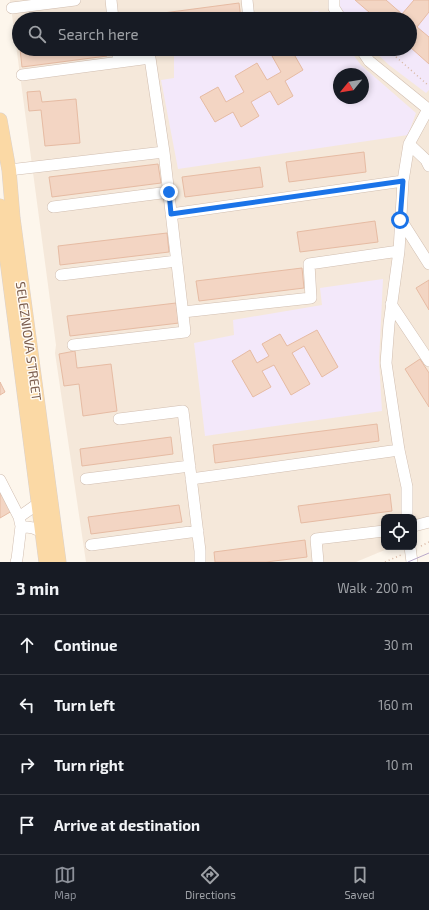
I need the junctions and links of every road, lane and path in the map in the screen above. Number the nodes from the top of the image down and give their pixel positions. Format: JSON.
{"nodes":[{"id":1,"x":75,"y":0,"type":"edge"},
{"id":2,"x":111,"y":0,"type":"edge"},
{"id":3,"x":247,"y":0,"type":"edge"},
{"id":4,"x":334,"y":0,"type":"edge"},
{"id":5,"x":12,"y":8,"type":"dead end"},
{"id":6,"x":112,"y":12,"type":"edge"},
{"id":7,"x":248,"y":12,"type":"edge"},
{"id":8,"x":337,"y":12,"type":"edge"},
{"id":9,"x":118,"y":56,"type":"edge"},
{"id":10,"x":140,"y":56,"type":"edge"},
{"id":11,"x":150,"y":56,"type":"edge"},
{"id":12,"x":365,"y":56,"type":"edge"},
{"id":13,"x":395,"y":56,"type":"edge"},
{"id":14,"x":119,"y":62,"type":"junction"},
{"id":15,"x":22,"y":75,"type":"dead end"},
{"id":16,"x":429,"y":86,"type":"edge"},
{"id":17,"x":429,"y":109,"type":"edge"},
{"id":18,"x":1,"y":127,"type":"edge"},
{"id":19,"x":409,"y":144,"type":"junction"},
{"id":20,"x":164,"y":152,"type":"junction"},
{"id":21,"x":429,"y":166,"type":"edge"},
{"id":22,"x":8,"y":170,"type":"junction"},
{"id":23,"x":403,"y":181,"type":"junction"},
{"id":24,"x":169,"y":192,"type":"junction"},
{"id":25,"x":0,"y":206,"type":"edge"},
{"id":26,"x":53,"y":207,"type":"dead end"},
{"id":27,"x":171,"y":214,"type":"junction"},
{"id":28,"x":400,"y":220,"type":"junction"},
{"id":29,"x":399,"y":252,"type":"junction"},
{"id":30,"x":176,"y":261,"type":"junction"},
{"id":31,"x":429,"y":264,"type":"edge"},
{"id":32,"x":61,"y":275,"type":"dead end"},
{"id":33,"x":391,"y":304,"type":"junction"},
{"id":34,"x":182,"y":312,"type":"junction"},
{"id":35,"x":73,"y":345,"type":"dead end"},
{"id":36,"x":429,"y":361,"type":"edge"},
{"id":37,"x":119,"y":419,"type":"dead end"},
{"id":38,"x":399,"y":450,"type":"junction"},
{"id":39,"x":190,"y":466,"type":"junction"},
{"id":40,"x":86,"y":479,"type":"dead end"},
{"id":41,"x":191,"y":479,"type":"junction"},
{"id":42,"x":0,"y":480,"type":"edge"},
{"id":43,"x":39,"y":503,"type":"junction"},
{"id":44,"x":407,"y":514,"type":"edge"},
{"id":45,"x":20,"y":521,"type":"junction"},
{"id":46,"x":429,"y":522,"type":"edge"},
{"id":47,"x":417,"y":525,"type":"edge"},
{"id":48,"x":198,"y":531,"type":"junction"},
{"id":49,"x":381,"y":531,"type":"edge"},
{"id":50,"x":42,"y":532,"type":"junction"},
{"id":51,"x":91,"y":545,"type":"dead end"},
{"id":52,"x":410,"y":550,"type":"edge"},
{"id":53,"x":16,"y":562,"type":"edge"},
{"id":54,"x":46,"y":562,"type":"edge"},
{"id":55,"x":59,"y":562,"type":"edge"},
{"id":56,"x":200,"y":562,"type":"edge"},
{"id":57,"x":318,"y":562,"type":"edge"},
{"id":58,"x":412,"y":562,"type":"edge"}],
"edges":[{"from":1,"to":5,"type":"lane"},
{"from":2,"to":6,"type":"lane"},
{"from":3,"to":7,"type":"lane"},
{"from":4,"to":8,"type":"lane"},
{"from":9,"to":14,"type":"lane"},
{"from":10,"to":14,"type":"lane"},
{"from":11,"to":20,"type":"lane"},
{"from":12,"to":17,"type":"lane"},
{"from":13,"to":16,"type":"path"},
{"from":14,"to":15,"type":"lane"},
{"from":17,"to":19,"type":"lane"},
{"from":18,"to":22,"type":"main road","name":"SELEZNIOVA STREET"},
{"from":19,"to":21,"type":"lane"},
{"from":19,"to":23,"type":"lane"},
{"from":20,"to":22,"type":"lane"},
{"from":20,"to":24,"type":"lane"},
{"from":22,"to":55,"type":"main road","name":"SELEZNIOVA STREET"},
{"from":23,"to":27,"type":"lane"},
{"from":23,"to":28,"type":"lane"},
{"from":24,"to":26,"type":"lane"},
{"from":24,"to":27,"type":"lane"},
{"from":25,"to":43,"type":"main road","name":"SELEZNIOVA STREET"},
{"from":27,"to":30,"type":"lane"},
{"from":28,"to":29,"type":"lane"},
{"from":28,"to":31,"type":"lane"},
{"from":29,"to":33,"type":"lane"},
{"from":29,"to":34,"type":"lane"},
{"from":30,"to":32,"type":"lane"},
{"from":30,"to":34,"type":"lane"},
{"from":33,"to":36,"type":"lane"},
{"from":33,"to":38,"type":"lane"},
{"from":34,"to":35,"type":"lane"},
{"from":37,"to":39,"type":"lane"},
{"from":38,"to":41,"type":"lane"},
{"from":38,"to":44,"type":"lane"},
{"from":39,"to":40,"type":"lane"},
{"from":39,"to":41,"type":"lane"},
{"from":41,"to":48,"type":"lane"},
{"from":42,"to":45,"type":"lane"},
{"from":43,"to":45,"type":"lane"},
{"from":43,"to":50,"type":"main road","name":"SELEZNIOVA STREET"},
{"from":45,"to":50,"type":"lane"},
{"from":45,"to":53,"type":"lane"},
{"from":46,"to":47,"type":"lane"},
{"from":48,"to":51,"type":"lane"},
{"from":48,"to":56,"type":"lane"},
{"from":49,"to":57,"type":"lane"},
{"from":50,"to":54,"type":"main road","name":"SELEZNIOVA STREET"},
{"from":52,"to":58,"type":"lane"}]}
